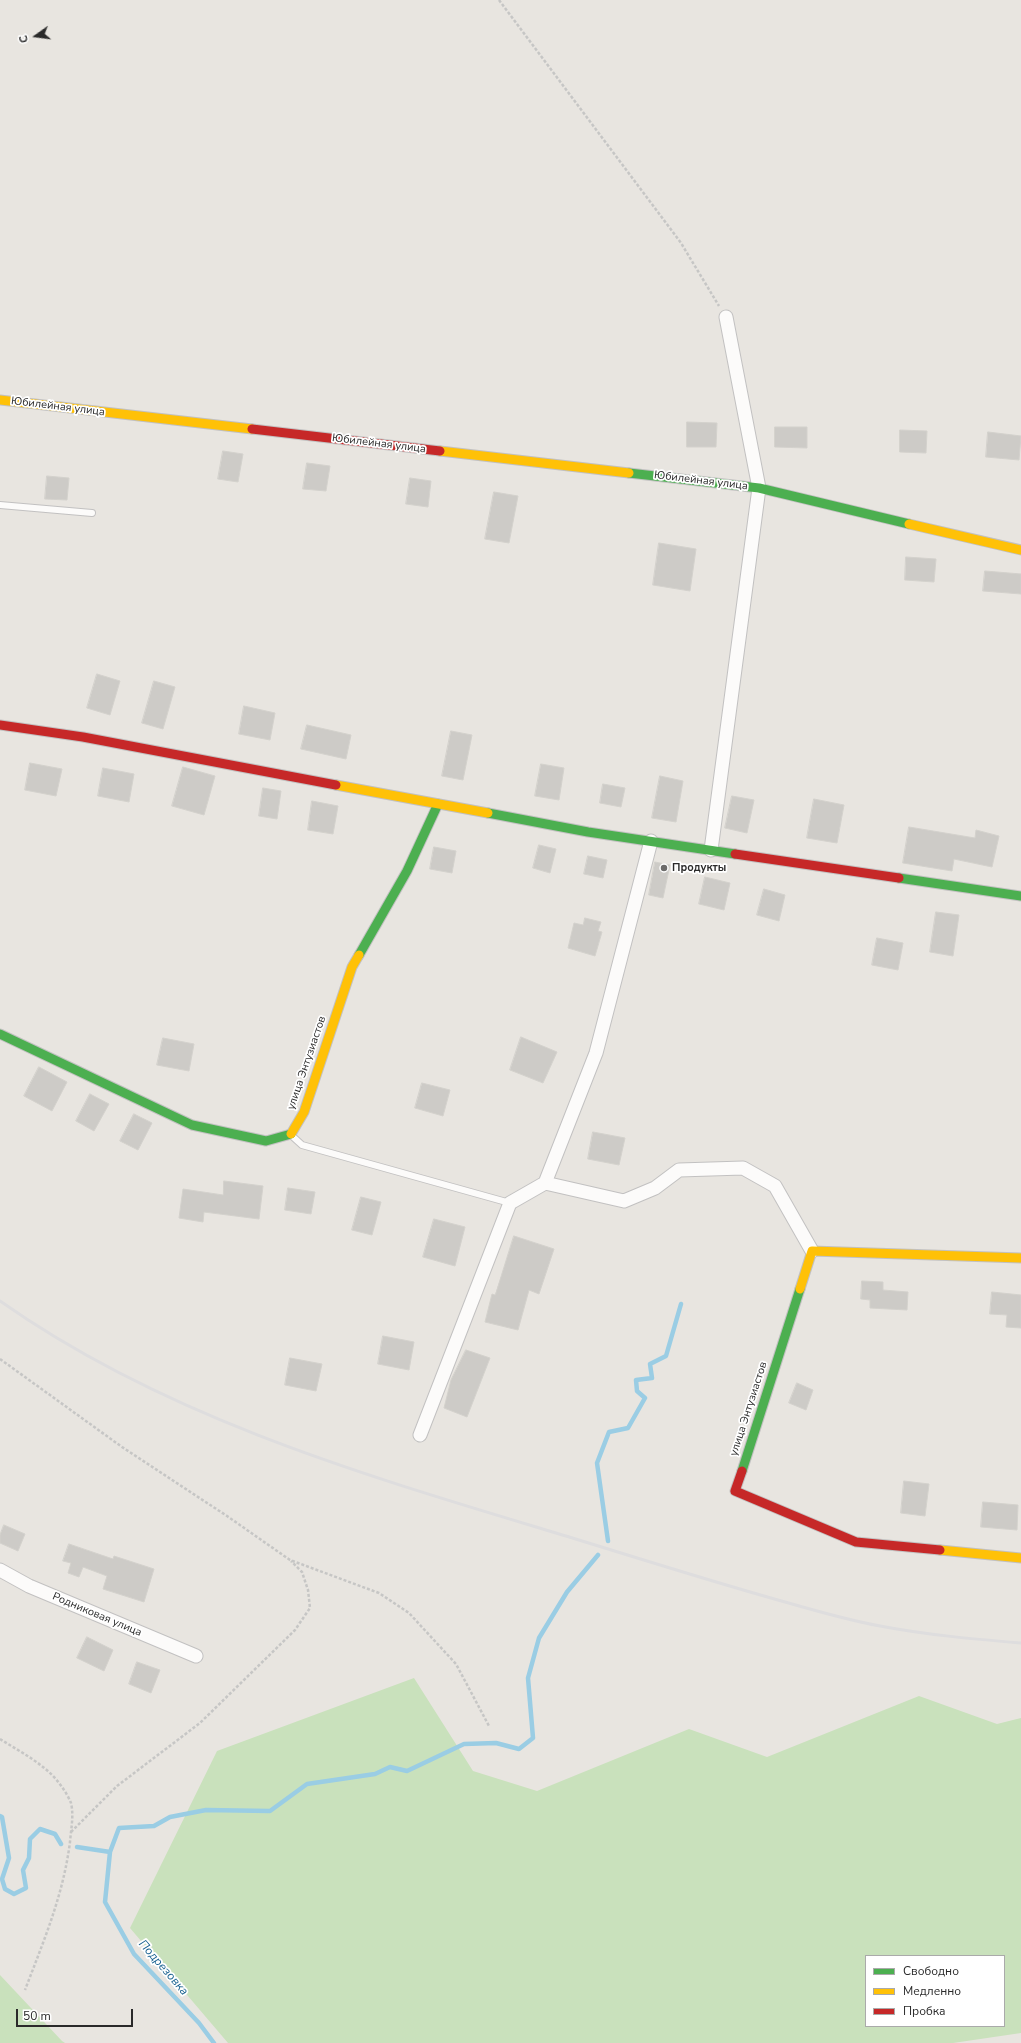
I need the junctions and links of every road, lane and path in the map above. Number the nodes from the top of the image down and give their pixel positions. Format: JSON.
{"nodes":[{"id":1,"x":499,"y":0,"type":"edge"},
{"id":2,"x":726,"y":317,"type":"joint"},
{"id":3,"x":0,"y":400,"type":"edge"},
{"id":4,"x":759,"y":488,"type":"junction"},
{"id":5,"x":0,"y":506,"type":"edge"},
{"id":6,"x":92,"y":513,"type":"dead end"},
{"id":7,"x":1021,"y":550,"type":"edge"},
{"id":8,"x":0,"y":725,"type":"edge"},
{"id":9,"x":438,"y":804,"type":"junction"},
{"id":10,"x":651,"y":841,"type":"junction"},
{"id":11,"x":712,"y":850,"type":"junction"},
{"id":12,"x":1021,"y":896,"type":"edge"},
{"id":13,"x":0,"y":1034,"type":"edge"},
{"id":14,"x":290,"y":1135,"type":"junction"},
{"id":15,"x":545,"y":1182,"type":"junction"},
{"id":16,"x":510,"y":1202,"type":"junction"},
{"id":17,"x":812,"y":1251,"type":"junction"},
{"id":18,"x":1021,"y":1258,"type":"edge"},
{"id":19,"x":0,"y":1359,"type":"edge"},
{"id":20,"x":420,"y":1435,"type":"dead end"},
{"id":21,"x":1021,"y":1558,"type":"edge"},
{"id":22,"x":290,"y":1560,"type":"junction"},
{"id":23,"x":0,"y":1570,"type":"edge"},
{"id":24,"x":196,"y":1656,"type":"dead end"},
{"id":25,"x":489,"y":1726,"type":"dead end"},
{"id":26,"x":0,"y":1739,"type":"edge"},
{"id":27,"x":71,"y":1832,"type":"junction"},
{"id":28,"x":25,"y":1990,"type":"dead end"}],
"edges":[{"from":1,"to":2,"type":"path"},
{"from":2,"to":4,"type":"street","name":"Юбилейная улица"},
{"from":3,"to":4,"type":"street","name":"Юбилейная улица"},
{"from":4,"to":7,"type":"street","name":"Юбилейная улица"},
{"from":4,"to":11,"type":"street","name":"Юбилейная улица"},
{"from":5,"to":6,"type":"lane"},
{"from":8,"to":9,"type":"street"},
{"from":9,"to":10,"type":"street"},
{"from":9,"to":14,"type":"street","name":"улица Энтузиастов"},
{"from":10,"to":11,"type":"street"},
{"from":10,"to":15,"type":"street"},
{"from":11,"to":12,"type":"street"},
{"from":13,"to":14,"type":"street"},
{"from":14,"to":16,"type":"lane"},
{"from":15,"to":16,"type":"street"},
{"from":15,"to":17,"type":"street"},
{"from":16,"to":20,"type":"street"},
{"from":17,"to":18,"type":"street"},
{"from":17,"to":21,"type":"street","name":"улица Энтузиастов"},
{"from":19,"to":22,"type":"path"},
{"from":22,"to":25,"type":"path"},
{"from":22,"to":27,"type":"path"},
{"from":23,"to":24,"type":"street","name":"Родниковая улица"},
{"from":26,"to":27,"type":"path"},
{"from":27,"to":28,"type":"path"}]}
